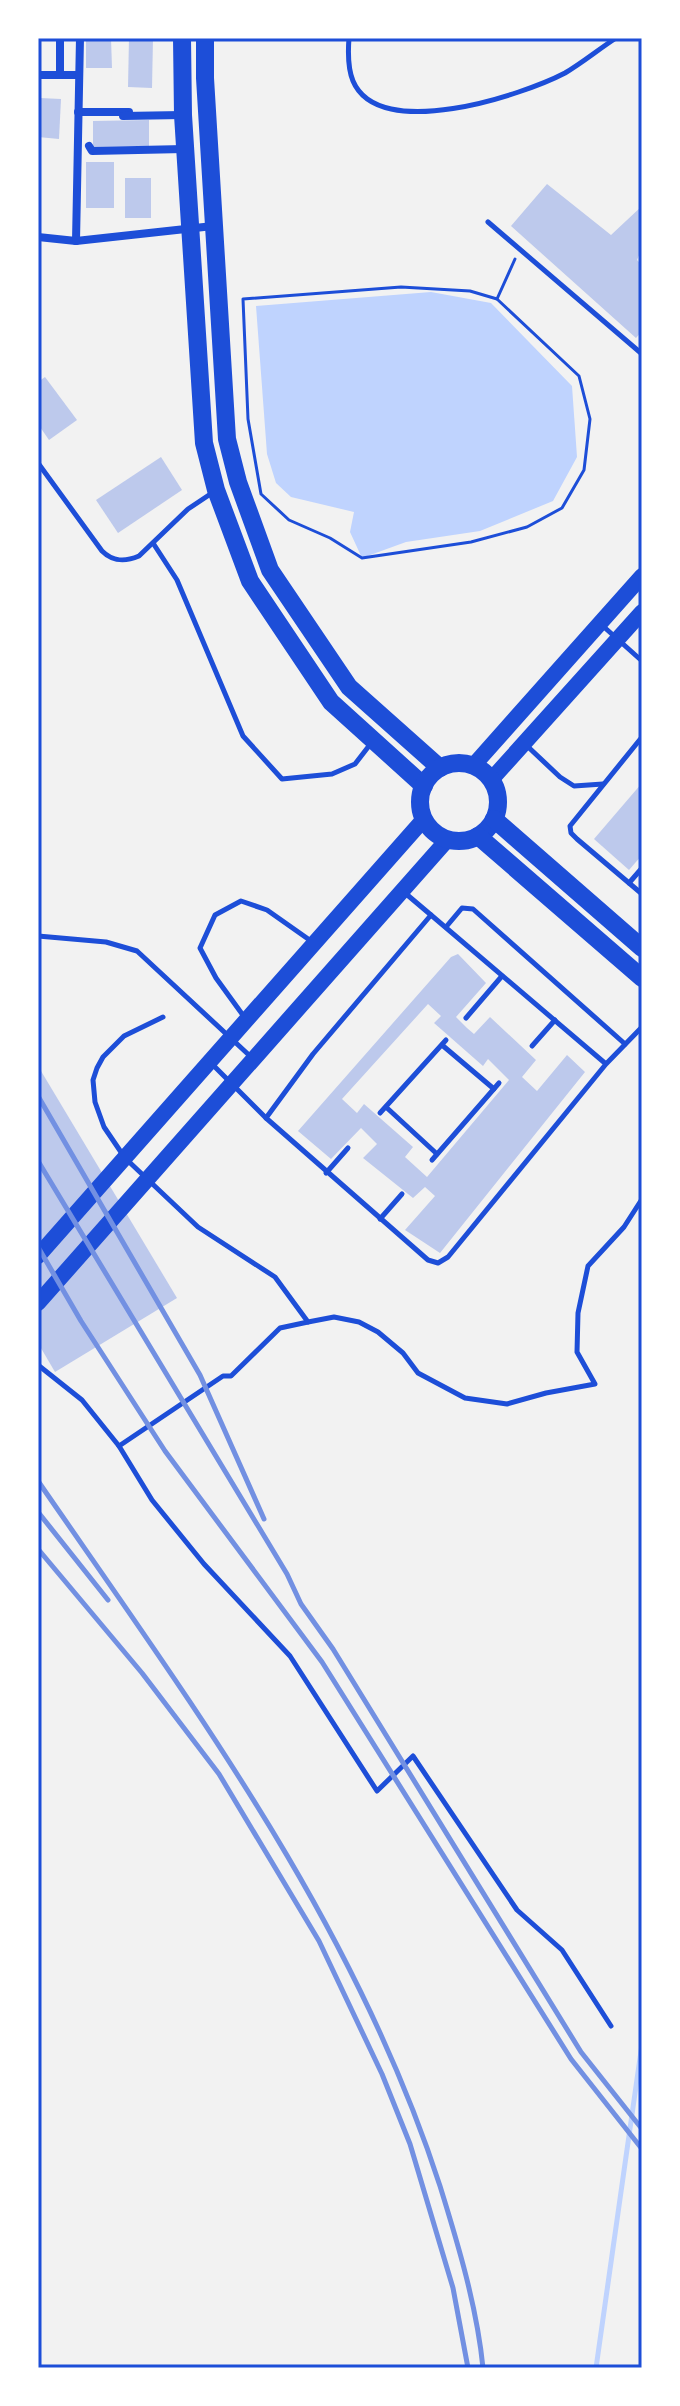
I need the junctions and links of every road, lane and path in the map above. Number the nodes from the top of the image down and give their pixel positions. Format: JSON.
{"nodes":[{"id":1,"x":60,"y":38,"type":"edge"},
{"id":2,"x":80,"y":38,"type":"edge"},
{"id":3,"x":182,"y":38,"type":"edge"},
{"id":4,"x":205,"y":38,"type":"edge"},
{"id":5,"x":349,"y":38,"type":"edge"},
{"id":6,"x":616,"y":38,"type":"edge"},
{"id":7,"x":38,"y":75,"type":"edge"},
{"id":8,"x":60,"y":75,"type":"junction"},
{"id":9,"x":79,"y":75,"type":"junction"},
{"id":10,"x":78,"y":112,"type":"junction"},
{"id":11,"x":183,"y":115,"type":"junction"},
{"id":12,"x":89,"y":146,"type":"dead end"},
{"id":13,"x":185,"y":149,"type":"junction"},
{"id":14,"x":488,"y":222,"type":"dead end"},
{"id":15,"x":214,"y":226,"type":"junction"},
{"id":16,"x":190,"y":228,"type":"junction"},
{"id":17,"x":38,"y":237,"type":"edge"},
{"id":18,"x":76,"y":241,"type":"junction"},
{"id":19,"x":519,"y":248,"type":"junction"},
{"id":20,"x":497,"y":299,"type":"junction"},
{"id":21,"x":642,"y":354,"type":"edge"},
{"id":22,"x":38,"y":463,"type":"edge"},
{"id":23,"x":216,"y":490,"type":"junction"},
{"id":24,"x":153,"y":543,"type":"junction"},
{"id":25,"x":642,"y":576,"type":"edge"},
{"id":26,"x":642,"y":612,"type":"edge"},
{"id":27,"x":600,"y":623,"type":"junction"},
{"id":28,"x":617,"y":639,"type":"junction"},
{"id":29,"x":642,"y":661,"type":"edge"},
{"id":30,"x":642,"y":737,"type":"edge"},
{"id":31,"x":373,"y":740,"type":"junction"},
{"id":32,"x":525,"y":743,"type":"junction"},
{"id":33,"x":473,"y":766,"type":"junction"},
{"id":34,"x":440,"y":768,"type":"junction"},
{"id":35,"x":491,"y":780,"type":"junction"},
{"id":36,"x":603,"y":784,"type":"junction"},
{"id":37,"x":424,"y":786,"type":"junction"},
{"id":38,"x":424,"y":819,"type":"junction"},
{"id":39,"x":494,"y":819,"type":"junction"},
{"id":40,"x":478,"y":836,"type":"junction"},
{"id":41,"x":448,"y":839,"type":"junction"},
{"id":42,"x":642,"y":868,"type":"edge"},
{"id":43,"x":629,"y":883,"type":"junction"},
{"id":44,"x":402,"y":891,"type":"junction"},
{"id":45,"x":642,"y":894,"type":"edge"},
{"id":46,"x":431,"y":915,"type":"junction"},
{"id":47,"x":446,"y":927,"type":"junction"},
{"id":48,"x":38,"y":936,"type":"edge"},
{"id":49,"x":315,"y":943,"type":"junction"},
{"id":50,"x":642,"y":948,"type":"edge"},
{"id":51,"x":502,"y":976,"type":"junction"},
{"id":52,"x":642,"y":978,"type":"edge"},
{"id":53,"x":163,"y":1017,"type":"dead end"},
{"id":54,"x":466,"y":1018,"type":"dead end"},
{"id":55,"x":246,"y":1020,"type":"junction"},
{"id":56,"x":555,"y":1020,"type":"junction"},
{"id":57,"x":642,"y":1027,"type":"edge"},
{"id":58,"x":231,"y":1038,"type":"junction"},
{"id":59,"x":625,"y":1044,"type":"junction"},
{"id":60,"x":532,"y":1046,"type":"dead end"},
{"id":61,"x":254,"y":1059,"type":"junction"},
{"id":62,"x":210,"y":1062,"type":"junction"},
{"id":63,"x":606,"y":1064,"type":"junction"},
{"id":64,"x":499,"y":1083,"type":"dead end"},
{"id":65,"x":231,"y":1085,"type":"junction"},
{"id":66,"x":494,"y":1089,"type":"junction"},
{"id":67,"x":386,"y":1107,"type":"junction"},
{"id":68,"x":380,"y":1113,"type":"dead end"},
{"id":69,"x":266,"y":1118,"type":"junction"},
{"id":70,"x":348,"y":1148,"type":"dead end"},
{"id":71,"x":437,"y":1154,"type":"junction"},
{"id":72,"x":125,"y":1158,"type":"junction"},
{"id":73,"x":432,"y":1160,"type":"dead end"},
{"id":74,"x":326,"y":1173,"type":"junction"},
{"id":75,"x":148,"y":1178,"type":"junction"},
{"id":76,"x":402,"y":1194,"type":"dead end"},
{"id":77,"x":642,"y":1199,"type":"edge"},
{"id":78,"x":380,"y":1219,"type":"junction"},
{"id":79,"x":38,"y":1256,"type":"edge"},
{"id":80,"x":38,"y":1303,"type":"edge"},
{"id":81,"x":308,"y":1322,"type":"junction"},
{"id":82,"x":38,"y":1365,"type":"edge"},
{"id":83,"x":119,"y":1446,"type":"junction"},
{"id":84,"x":611,"y":2026,"type":"dead end"}],
"edges":[{"from":1,"to":8,"type":"street"},
{"from":2,"to":9,"type":"street"},
{"from":3,"to":11,"type":"main road"},
{"from":4,"to":15,"type":"main road"},
{"from":5,"to":6,"type":"lane"},
{"from":7,"to":8,"type":"street"},
{"from":8,"to":9,"type":"street"},
{"from":9,"to":10,"type":"street"},
{"from":10,"to":11,"type":"street"},
{"from":10,"to":18,"type":"street"},
{"from":11,"to":13,"type":"main road"},
{"from":12,"to":13,"type":"street"},
{"from":13,"to":16,"type":"main road"},
{"from":14,"to":19,"type":"lane"},
{"from":15,"to":16,"type":"street"},
{"from":15,"to":34,"type":"main road"},
{"from":16,"to":18,"type":"street"},
{"from":16,"to":23,"type":"main road"},
{"from":17,"to":18,"type":"street"},
{"from":19,"to":20,"type":"path"},
{"from":19,"to":21,"type":"lane"},
{"from":20,"to":20,"type":"path"},
{"from":22,"to":24,"type":"lane"},
{"from":23,"to":24,"type":"lane"},
{"from":23,"to":31,"type":"main road"},
{"from":24,"to":31,"type":"lane"},
{"from":25,"to":27,"type":"main road"},
{"from":26,"to":28,"type":"main road"},
{"from":27,"to":28,"type":"lane"},
{"from":27,"to":33,"type":"main road"},
{"from":28,"to":29,"type":"lane"},
{"from":28,"to":32,"type":"main road"},
{"from":30,"to":36,"type":"lane"},
{"from":31,"to":37,"type":"main road"},
{"from":32,"to":35,"type":"main road"},
{"from":32,"to":36,"type":"lane"},
{"from":33,"to":34,"type":"main road"},
{"from":33,"to":35,"type":"main road"},
{"from":34,"to":37,"type":"main road"},
{"from":35,"to":39,"type":"main road"},
{"from":36,"to":43,"type":"lane"},
{"from":37,"to":38,"type":"main road"},
{"from":38,"to":41,"type":"main road"},
{"from":38,"to":49,"type":"main road"},
{"from":39,"to":40,"type":"main road"},
{"from":39,"to":50,"type":"main road"},
{"from":40,"to":41,"type":"main road"},
{"from":40,"to":52,"type":"main road"},
{"from":41,"to":44,"type":"main road"},
{"from":42,"to":43,"type":"lane"},
{"from":43,"to":45,"type":"lane"},
{"from":44,"to":46,"type":"lane"},
{"from":44,"to":61,"type":"main road"},
{"from":46,"to":47,"type":"lane"},
{"from":46,"to":69,"type":"lane"},
{"from":47,"to":51,"type":"lane"},
{"from":47,"to":59,"type":"lane"},
{"from":48,"to":58,"type":"lane"},
{"from":49,"to":55,"type":"main road"},
{"from":49,"to":55,"type":"lane"},
{"from":51,"to":54,"type":"lane"},
{"from":51,"to":56,"type":"lane"},
{"from":53,"to":72,"type":"lane"},
{"from":55,"to":58,"type":"main road"},
{"from":56,"to":60,"type":"lane"},
{"from":56,"to":63,"type":"lane"},
{"from":57,"to":59,"type":"lane"},
{"from":58,"to":61,"type":"lane"},
{"from":58,"to":62,"type":"main road"},
{"from":59,"to":63,"type":"lane"},
{"from":61,"to":65,"type":"main road"},
{"from":62,"to":65,"type":"lane"},
{"from":62,"to":72,"type":"main road"},
{"from":63,"to":78,"type":"lane"},
{"from":64,"to":66,"type":"lane"},
{"from":65,"to":69,"type":"lane"},
{"from":65,"to":75,"type":"main road"},
{"from":66,"to":67,"type":"lane"},
{"from":66,"to":71,"type":"lane"},
{"from":67,"to":68,"type":"lane"},
{"from":67,"to":71,"type":"lane"},
{"from":69,"to":74,"type":"lane"},
{"from":70,"to":74,"type":"lane"},
{"from":71,"to":73,"type":"lane"},
{"from":72,"to":75,"type":"lane"},
{"from":72,"to":79,"type":"main road"},
{"from":74,"to":78,"type":"lane"},
{"from":75,"to":80,"type":"main road"},
{"from":75,"to":81,"type":"lane"},
{"from":76,"to":78,"type":"lane"},
{"from":77,"to":81,"type":"lane"},
{"from":81,"to":83,"type":"lane"},
{"from":82,"to":83,"type":"lane"},
{"from":83,"to":84,"type":"lane"}]}
